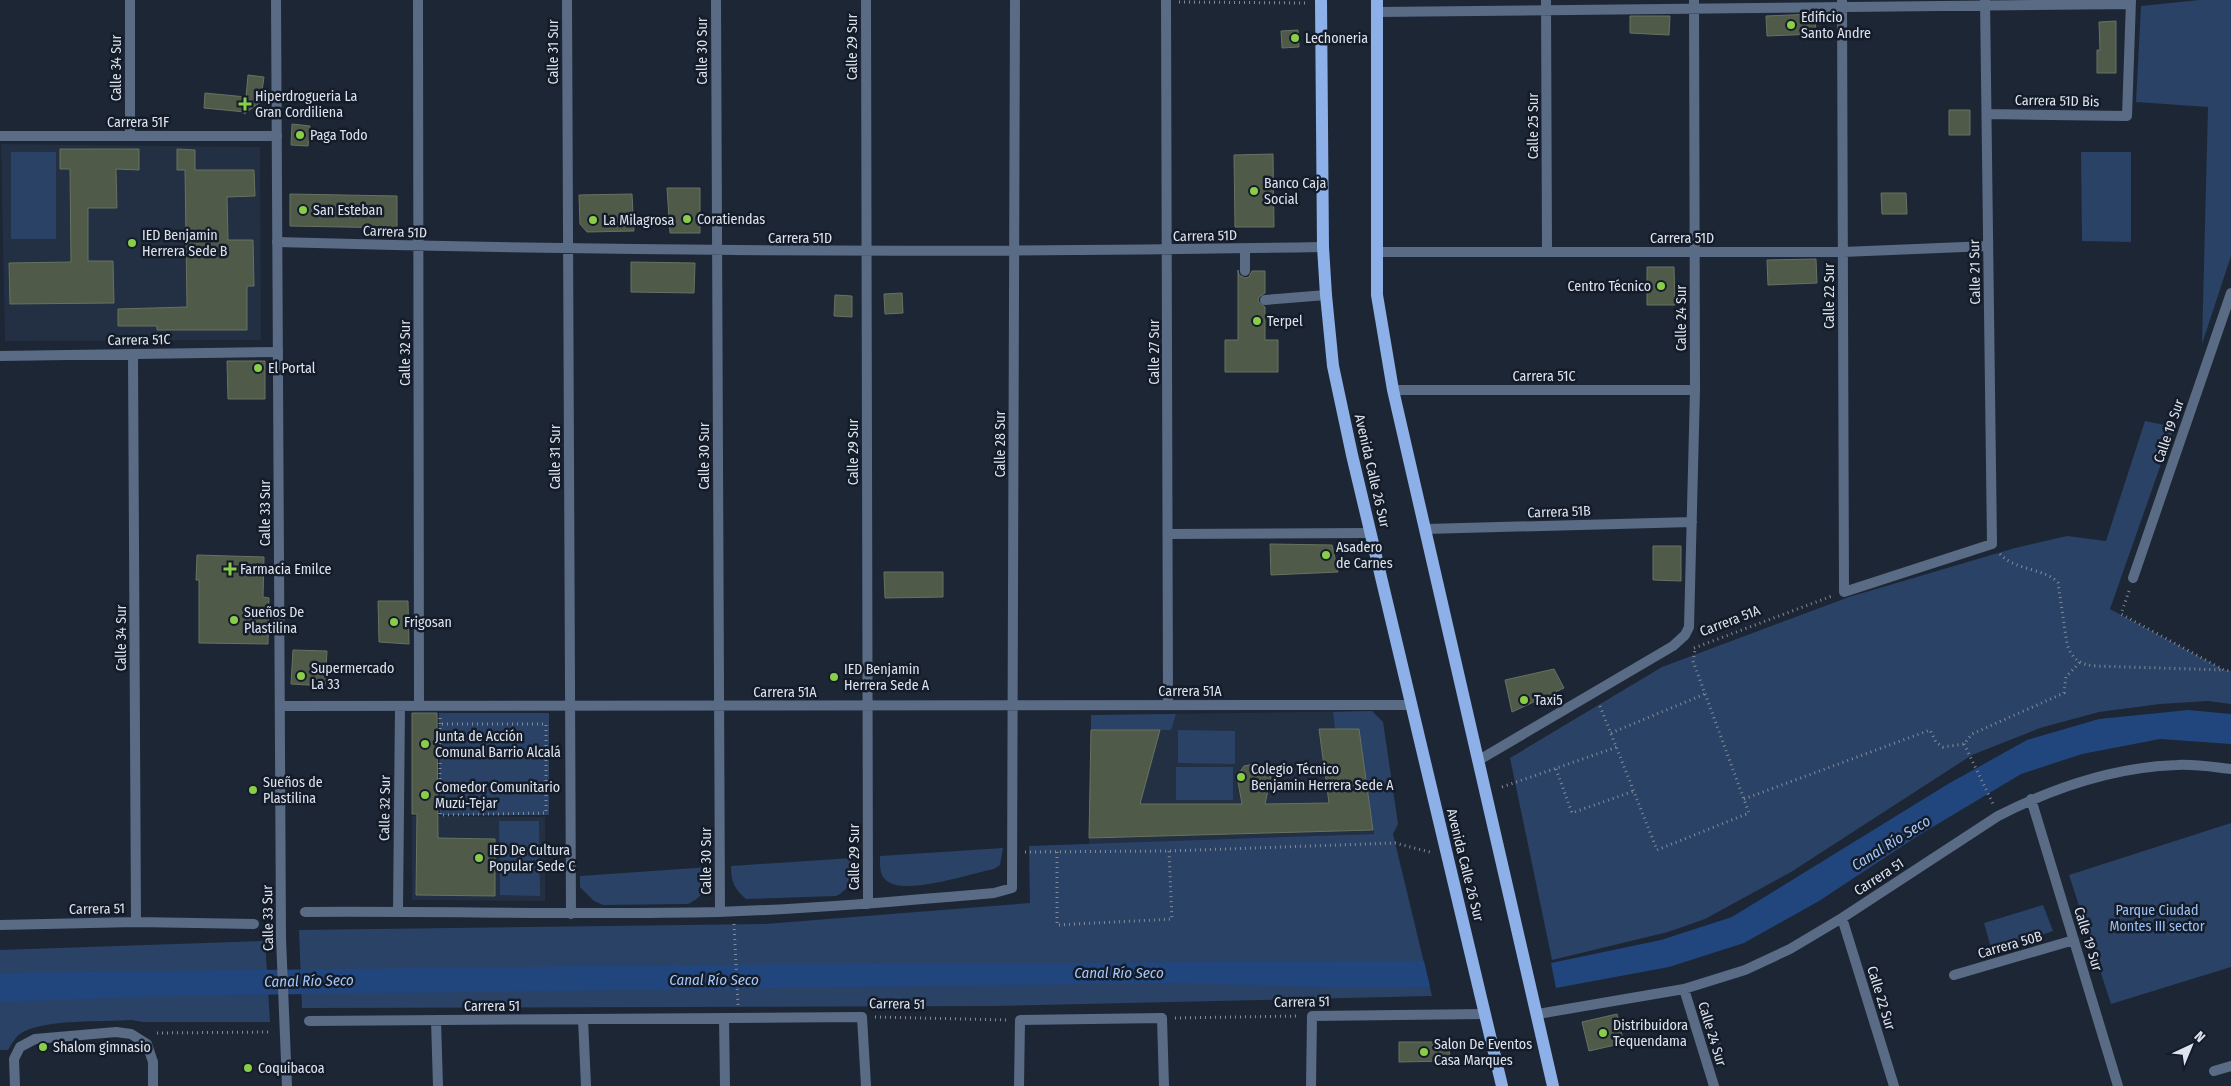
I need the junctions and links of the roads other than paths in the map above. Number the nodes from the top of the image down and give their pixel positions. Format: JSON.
{"nodes":[{"id":1,"x":130,"y":0,"type":"edge"},
{"id":2,"x":276,"y":0,"type":"edge"},
{"id":3,"x":418,"y":0,"type":"edge"},
{"id":4,"x":567,"y":0,"type":"edge"},
{"id":5,"x":716,"y":0,"type":"edge"},
{"id":6,"x":866,"y":0,"type":"edge"},
{"id":7,"x":1015,"y":0,"type":"edge"},
{"id":8,"x":1166,"y":1,"type":"edge"},
{"id":9,"x":1321,"y":2,"type":"edge"},
{"id":10,"x":2130,"y":2,"type":"edge"},
{"id":11,"x":1985,"y":3,"type":"edge"},
{"id":12,"x":1694,"y":4,"type":"edge"},
{"id":13,"x":1842,"y":4,"type":"edge"},
{"id":14,"x":1546,"y":5,"type":"edge"},
{"id":15,"x":1377,"y":6,"type":"edge"},
{"id":16,"x":1987,"y":114,"type":"junction"},
{"id":17,"x":0,"y":136,"type":"edge"},
{"id":18,"x":130,"y":136,"type":"junction"},
{"id":19,"x":277,"y":136,"type":"junction"},
{"id":20,"x":277,"y":242,"type":"junction"},
{"id":21,"x":418,"y":246,"type":"junction"},
{"id":22,"x":1988,"y":246,"type":"junction"},
{"id":23,"x":1323,"y":248,"type":"junction"},
{"id":24,"x":1245,"y":249,"type":"junction"},
{"id":25,"x":568,"y":250,"type":"junction"},
{"id":26,"x":1167,"y":250,"type":"junction"},
{"id":27,"x":717,"y":252,"type":"junction"},
{"id":28,"x":1014,"y":252,"type":"junction"},
{"id":29,"x":1376,"y":252,"type":"junction"},
{"id":30,"x":1547,"y":252,"type":"junction"},
{"id":31,"x":1695,"y":252,"type":"junction"},
{"id":32,"x":1843,"y":252,"type":"junction"},
{"id":33,"x":866,"y":253,"type":"junction"},
{"id":34,"x":1245,"y":271,"type":"dead end"},
{"id":35,"x":2231,"y":293,"type":"edge"},
{"id":36,"x":1326,"y":295,"type":"junction"},
{"id":37,"x":1265,"y":300,"type":"dead end"},
{"id":38,"x":278,"y":352,"type":"junction"},
{"id":39,"x":133,"y":354,"type":"junction"},
{"id":40,"x":0,"y":356,"type":"edge"},
{"id":41,"x":1393,"y":390,"type":"junction"},
{"id":42,"x":1695,"y":390,"type":"junction"},
{"id":43,"x":1692,"y":522,"type":"junction"},
{"id":44,"x":1426,"y":529,"type":"junction"},
{"id":45,"x":1371,"y":533,"type":"junction"},
{"id":46,"x":1168,"y":534,"type":"junction"},
{"id":47,"x":2133,"y":578,"type":"road end"},
{"id":48,"x":1844,"y":592,"type":"joint"},
{"id":49,"x":1685,"y":635,"type":"joint"},
{"id":50,"x":719,"y":705,"type":"junction"},
{"id":51,"x":867,"y":705,"type":"junction"},
{"id":52,"x":1013,"y":705,"type":"junction"},
{"id":53,"x":1168,"y":705,"type":"junction"},
{"id":54,"x":1411,"y":705,"type":"junction"},
{"id":55,"x":280,"y":706,"type":"junction"},
{"id":56,"x":400,"y":706,"type":"junction"},
{"id":57,"x":419,"y":706,"type":"junction"},
{"id":58,"x":570,"y":706,"type":"junction"},
{"id":59,"x":1479,"y":760,"type":"junction"},
{"id":60,"x":2231,"y":768,"type":"edge"},
{"id":61,"x":2031,"y":799,"type":"junction"},
{"id":62,"x":868,"y":904,"type":"junction"},
{"id":63,"x":398,"y":911,"type":"junction"},
{"id":64,"x":305,"y":912,"type":"dead end"},
{"id":65,"x":720,"y":912,"type":"junction"},
{"id":66,"x":571,"y":914,"type":"junction"},
{"id":67,"x":1842,"y":918,"type":"junction"},
{"id":68,"x":136,"y":922,"type":"junction"},
{"id":69,"x":254,"y":924,"type":"dead end"},
{"id":70,"x":0,"y":925,"type":"edge"},
{"id":71,"x":2074,"y":940,"type":"junction"},
{"id":72,"x":1954,"y":975,"type":"dead end"},
{"id":73,"x":1684,"y":989,"type":"junction"},
{"id":74,"x":1485,"y":1014,"type":"junction"},
{"id":75,"x":1538,"y":1014,"type":"junction"},
{"id":76,"x":724,"y":1018,"type":"junction"},
{"id":77,"x":583,"y":1019,"type":"junction"},
{"id":78,"x":436,"y":1020,"type":"junction"},
{"id":79,"x":309,"y":1021,"type":"dead end"},
{"id":80,"x":2231,"y":1066,"type":"edge"},
{"id":81,"x":2214,"y":1071,"type":"dead end"},
{"id":82,"x":15,"y":1086,"type":"edge"},
{"id":83,"x":153,"y":1086,"type":"edge"},
{"id":84,"x":287,"y":1086,"type":"edge"},
{"id":85,"x":438,"y":1086,"type":"edge"},
{"id":86,"x":586,"y":1086,"type":"edge"},
{"id":87,"x":725,"y":1086,"type":"edge"},
{"id":88,"x":866,"y":1086,"type":"edge"},
{"id":89,"x":1020,"y":1086,"type":"edge"},
{"id":90,"x":1164,"y":1086,"type":"edge"},
{"id":91,"x":1311,"y":1086,"type":"edge"},
{"id":92,"x":1502,"y":1086,"type":"edge"},
{"id":93,"x":1553,"y":1086,"type":"edge"},
{"id":94,"x":1714,"y":1086,"type":"edge"},
{"id":95,"x":1894,"y":1086,"type":"edge"},
{"id":96,"x":2118,"y":1086,"type":"edge"}],
"edges":[{"from":1,"to":18,"type":"street","name":"Calle 34 Sur"},
{"from":2,"to":19,"type":"street","name":"Calle 33 Sur"},
{"from":3,"to":21,"type":"street","name":"Calle 32 Sur"},
{"from":4,"to":25,"type":"street","name":"Calle 31 Sur"},
{"from":5,"to":27,"type":"street","name":"Calle 30 Sur"},
{"from":6,"to":33,"type":"street","name":"Calle 29 Sur"},
{"from":7,"to":28,"type":"street","name":"Calle 28 Sur"},
{"from":8,"to":26,"type":"street","name":"Calle 27 Sur"},
{"from":9,"to":23,"type":"main road","name":"Avenida Calle 26 Sur"},
{"from":10,"to":11,"type":"street"},
{"from":10,"to":16,"type":"street","name":"Carrera 51D Bis"},
{"from":11,"to":13,"type":"street"},
{"from":11,"to":16,"type":"street","name":"Calle 21 Sur"},
{"from":12,"to":13,"type":"street"},
{"from":12,"to":14,"type":"street"},
{"from":12,"to":31,"type":"street","name":"Calle 24 Sur"},
{"from":13,"to":32,"type":"street","name":"Calle 22 Sur"},
{"from":14,"to":15,"type":"street"},
{"from":14,"to":30,"type":"street","name":"Calle 25 Sur"},
{"from":15,"to":29,"type":"main road"},
{"from":16,"to":22,"type":"street","name":"Calle 21 Sur"},
{"from":17,"to":18,"type":"street","name":"Carrera 51F"},
{"from":18,"to":19,"type":"street","name":"Carrera 51F"},
{"from":19,"to":20,"type":"street","name":"Calle 33 Sur"},
{"from":20,"to":21,"type":"street","name":"Carrera 51D"},
{"from":20,"to":38,"type":"street","name":"Calle 33 Sur"},
{"from":21,"to":25,"type":"street","name":"Carrera 51D"},
{"from":21,"to":57,"type":"street","name":"Calle 32 Sur"},
{"from":22,"to":32,"type":"street","name":"Carrera 51D"},
{"from":22,"to":48,"type":"street","name":"Calle 21 Sur"},
{"from":23,"to":24,"type":"street","name":"Carrera 51D"},
{"from":23,"to":36,"type":"main road","name":"Avenida Calle 26 Sur"},
{"from":24,"to":26,"type":"street","name":"Carrera 51D"},
{"from":24,"to":34,"type":"street"},
{"from":25,"to":27,"type":"street","name":"Carrera 51D"},
{"from":25,"to":58,"type":"street","name":"Calle 31 Sur"},
{"from":26,"to":28,"type":"street","name":"Carrera 51D"},
{"from":26,"to":46,"type":"street","name":"Calle 27 Sur"},
{"from":27,"to":33,"type":"street","name":"Carrera 51D"},
{"from":27,"to":50,"type":"street","name":"Calle 30 Sur"},
{"from":28,"to":33,"type":"street","name":"Carrera 51D"},
{"from":28,"to":52,"type":"street","name":"Calle 28 Sur"},
{"from":29,"to":30,"type":"street","name":"Carrera 51D"},
{"from":29,"to":41,"type":"main road"},
{"from":30,"to":31,"type":"street","name":"Carrera 51D"},
{"from":31,"to":32,"type":"street","name":"Carrera 51D"},
{"from":31,"to":42,"type":"street","name":"Calle 24 Sur"},
{"from":32,"to":48,"type":"street","name":"Calle 22 Sur"},
{"from":33,"to":51,"type":"street","name":"Calle 29 Sur"},
{"from":35,"to":47,"type":"street","name":"Calle 19 Sur"},
{"from":36,"to":37,"type":"street"},
{"from":36,"to":45,"type":"main road","name":"Avenida Calle 26 Sur"},
{"from":38,"to":39,"type":"street","name":"Carrera 51C"},
{"from":38,"to":55,"type":"street","name":"Calle 33 Sur"},
{"from":39,"to":40,"type":"street","name":"Carrera 51C"},
{"from":39,"to":68,"type":"street","name":"Calle 34 Sur"},
{"from":41,"to":42,"type":"street","name":"Carrera 51C"},
{"from":41,"to":44,"type":"main road"},
{"from":42,"to":43,"type":"street","name":"Calle 24 Sur"},
{"from":43,"to":44,"type":"street","name":"Carrera 51B"},
{"from":43,"to":49,"type":"street","name":"Calle 24 Sur"},
{"from":44,"to":59,"type":"main road"},
{"from":45,"to":46,"type":"street"},
{"from":45,"to":54,"type":"main road","name":"Avenida Calle 26 Sur"},
{"from":46,"to":53,"type":"street","name":"Calle 27 Sur"},
{"from":49,"to":59,"type":"street","name":"Carrera 51A"},
{"from":50,"to":51,"type":"street","name":"Carrera 51A"},
{"from":50,"to":58,"type":"street","name":"Carrera 51A"},
{"from":50,"to":65,"type":"street","name":"Calle 30 Sur"},
{"from":51,"to":52,"type":"street","name":"Carrera 51A"},
{"from":51,"to":62,"type":"street","name":"Calle 29 Sur"},
{"from":52,"to":53,"type":"street","name":"Carrera 51A"},
{"from":52,"to":62,"type":"street","name":"Calle 28 Sur"},
{"from":53,"to":54,"type":"street","name":"Carrera 51A"},
{"from":54,"to":74,"type":"main road","name":"Avenida Calle 26 Sur"},
{"from":55,"to":56,"type":"street","name":"Carrera 51A"},
{"from":55,"to":84,"type":"street","name":"Calle 33 Sur"},
{"from":56,"to":57,"type":"street","name":"Carrera 51A"},
{"from":56,"to":63,"type":"street","name":"Calle 32 Sur"},
{"from":57,"to":58,"type":"street","name":"Carrera 51A"},
{"from":58,"to":66,"type":"street","name":"Calle 31 Sur"},
{"from":59,"to":75,"type":"main road"},
{"from":60,"to":61,"type":"street","name":"Carrera 51"},
{"from":61,"to":67,"type":"street","name":"Carrera 51"},
{"from":61,"to":71,"type":"street","name":"Calle 19 Sur"},
{"from":62,"to":65,"type":"street"},
{"from":63,"to":64,"type":"street"},
{"from":63,"to":66,"type":"street"},
{"from":65,"to":66,"type":"street"},
{"from":67,"to":73,"type":"street","name":"Carrera 51"},
{"from":67,"to":95,"type":"street","name":"Calle 22 Sur"},
{"from":68,"to":69,"type":"street","name":"Carrera 51"},
{"from":68,"to":70,"type":"street","name":"Carrera 51"},
{"from":71,"to":72,"type":"street","name":"Carrera 50B"},
{"from":71,"to":96,"type":"street","name":"Calle 19 Sur"},
{"from":73,"to":75,"type":"street","name":"Carrera 51"},
{"from":73,"to":94,"type":"street","name":"Calle 24 Sur"},
{"from":74,"to":91,"type":"street","name":"Carrera 51"},
{"from":74,"to":92,"type":"main road","name":"Avenida Calle 26 Sur"},
{"from":75,"to":93,"type":"main road"},
{"from":76,"to":77,"type":"street","name":"Carrera 51"},
{"from":76,"to":87,"type":"street"},
{"from":76,"to":88,"type":"street","name":"Carrera 51"},
{"from":77,"to":78,"type":"street","name":"Carrera 51"},
{"from":77,"to":86,"type":"street"},
{"from":78,"to":79,"type":"street","name":"Carrera 51"},
{"from":78,"to":85,"type":"street"},
{"from":80,"to":81,"type":"street"},
{"from":82,"to":83,"type":"street"},
{"from":89,"to":90,"type":"street"}]}
